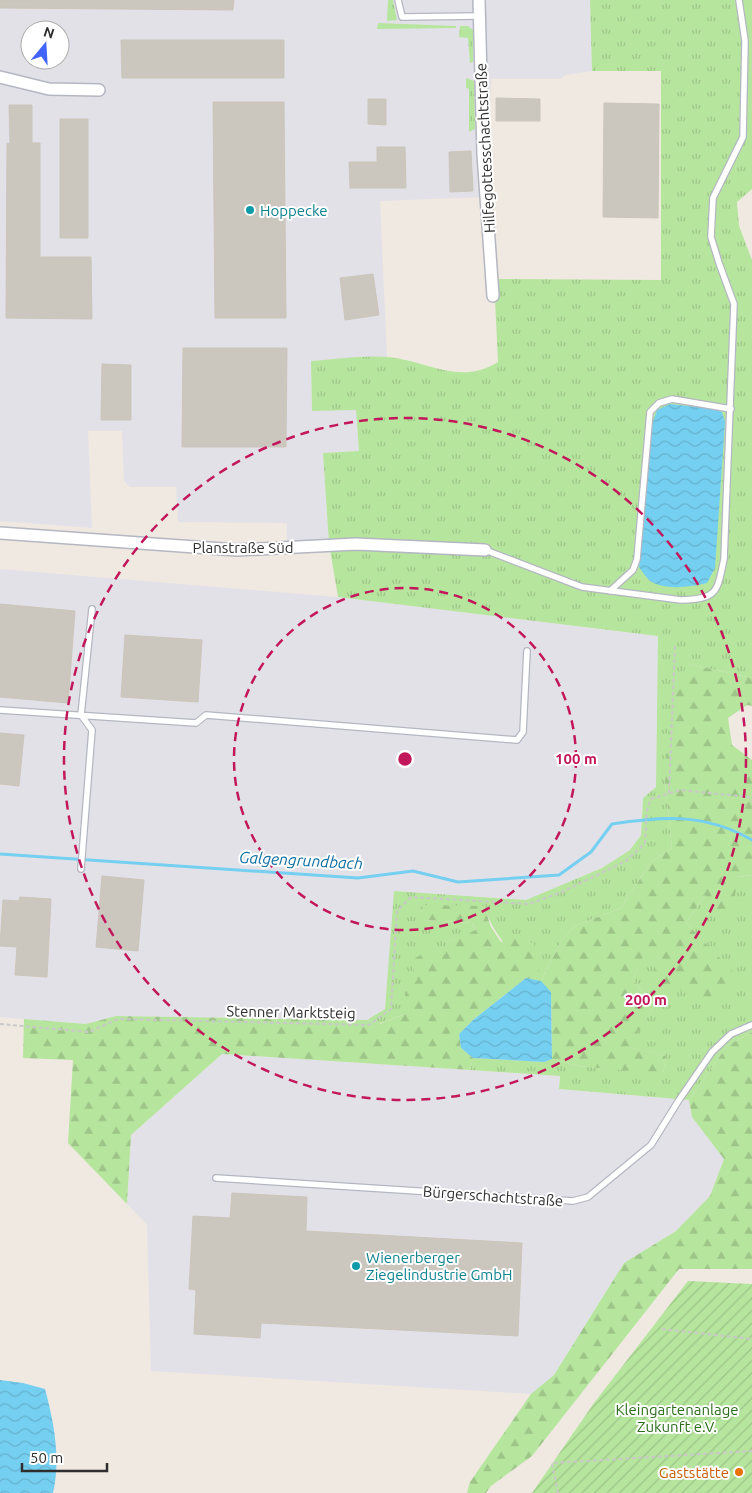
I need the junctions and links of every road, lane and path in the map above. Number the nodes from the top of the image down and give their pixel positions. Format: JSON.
{"nodes":[{"id":1,"x":398,"y":0,"type":"edge"},
{"id":2,"x":479,"y":0,"type":"edge"},
{"id":3,"x":740,"y":0,"type":"edge"},
{"id":4,"x":480,"y":16,"type":"junction"},
{"id":5,"x":0,"y":77,"type":"edge"},
{"id":6,"x":99,"y":90,"type":"dead end"},
{"id":7,"x":493,"y":296,"type":"dead end"},
{"id":8,"x":731,"y":410,"type":"junction"},
{"id":9,"x":0,"y":533,"type":"edge"},
{"id":10,"x":485,"y":550,"type":"joint"},
{"id":11,"x":610,"y":591,"type":"junction"},
{"id":12,"x":92,"y":609,"type":"dead end"},
{"id":13,"x":674,"y":646,"type":"dead end"},
{"id":14,"x":527,"y":651,"type":"dead end"},
{"id":15,"x":0,"y":710,"type":"edge"},
{"id":16,"x":81,"y":715,"type":"junction"},
{"id":17,"x":668,"y":793,"type":"junction"},
{"id":18,"x":752,"y":801,"type":"edge"},
{"id":19,"x":81,"y":869,"type":"dead end"},
{"id":20,"x":0,"y":1024,"type":"edge"},
{"id":21,"x":752,"y":1025,"type":"edge"},
{"id":22,"x":216,"y":1178,"type":"dead end"},
{"id":23,"x":662,"y":1329,"type":"dead end"},
{"id":24,"x":752,"y":1338,"type":"edge"},
{"id":25,"x":752,"y":1450,"type":"edge"},
{"id":26,"x":558,"y":1493,"type":"edge"}],
"edges":[{"from":1,"to":4,"type":"lane"},
{"from":2,"to":4,"type":"street","name":"Hilfegottesschachtstraße"},
{"from":3,"to":8,"type":"lane"},
{"from":4,"to":7,"type":"street","name":"Hilfegottesschachtstraße"},
{"from":5,"to":6,"type":"street"},
{"from":8,"to":11,"type":"lane"},
{"from":8,"to":11,"type":"lane"},
{"from":9,"to":10,"type":"street","name":"Planstraße Süd"},
{"from":10,"to":11,"type":"lane"},
{"from":12,"to":16,"type":"lane"},
{"from":13,"to":17,"type":"path"},
{"from":14,"to":16,"type":"lane"},
{"from":15,"to":16,"type":"lane"},
{"from":16,"to":19,"type":"lane"},
{"from":17,"to":18,"type":"path"},
{"from":17,"to":20,"type":"path","name":"Stenner Marktsteig"},
{"from":21,"to":22,"type":"lane","name":"Bürgerschachtstraße"},
{"from":23,"to":24,"type":"path"},
{"from":25,"to":26,"type":"path"}]}
